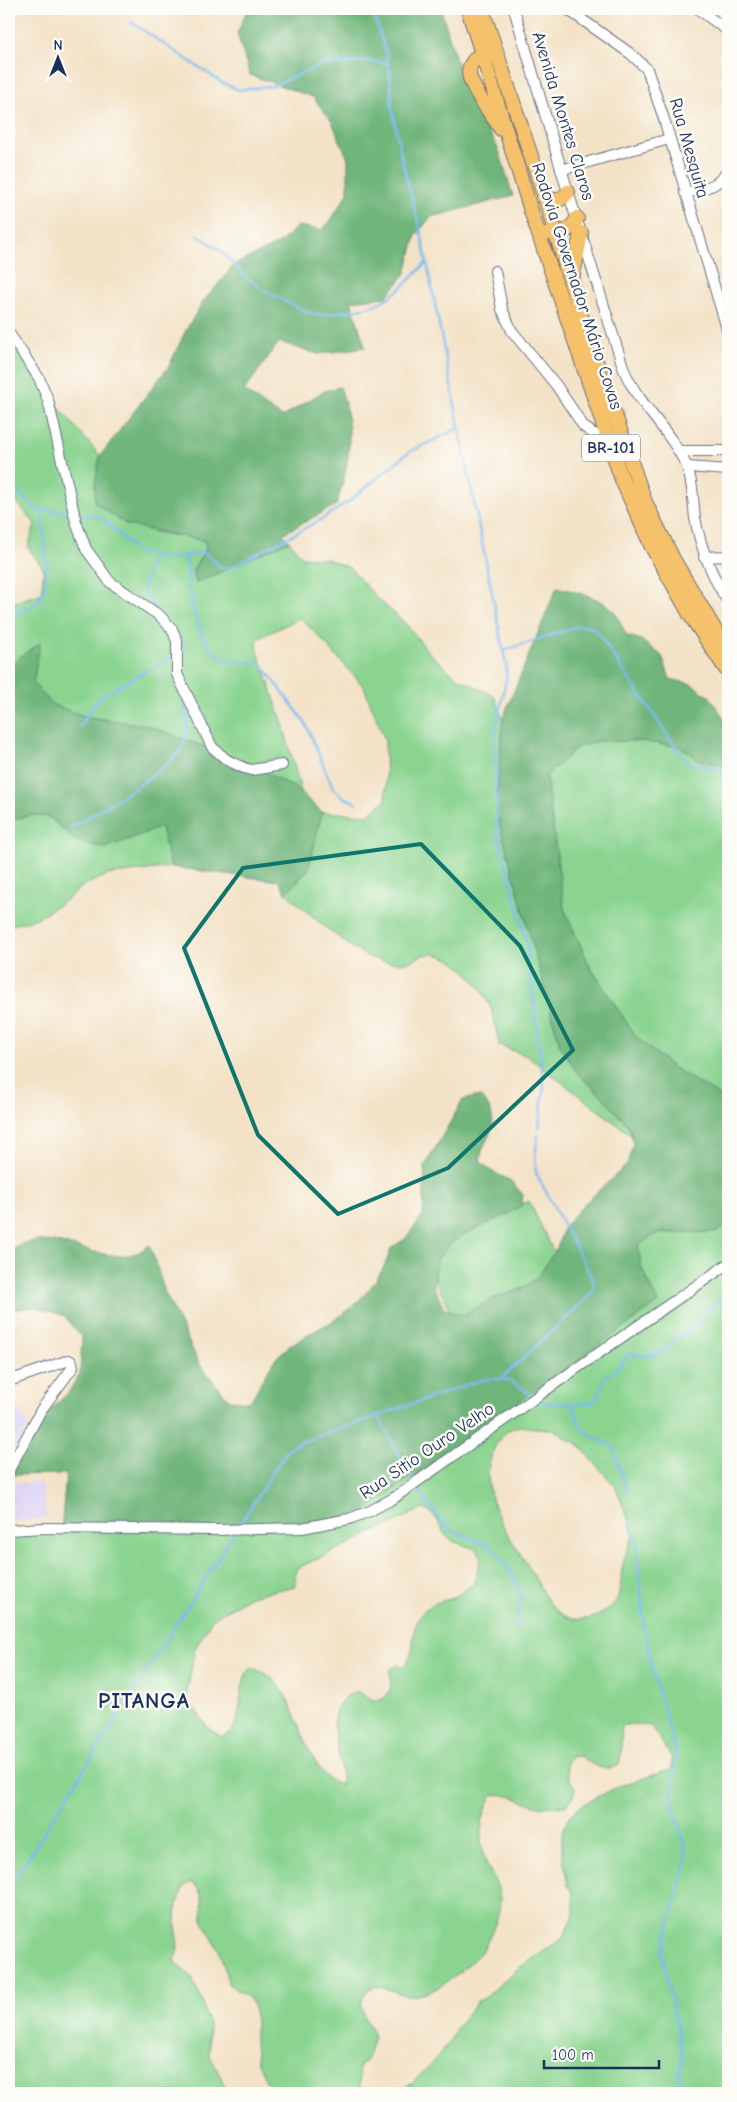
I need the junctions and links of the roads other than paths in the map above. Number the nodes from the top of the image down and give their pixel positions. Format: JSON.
{"nodes":[{"id":1,"x":468,"y":9,"type":"edge"},
{"id":2,"x":482,"y":9,"type":"edge"},
{"id":3,"x":514,"y":9,"type":"edge"},
{"id":4,"x":567,"y":9,"type":"edge"},
{"id":5,"x":698,"y":9,"type":"edge"},
{"id":6,"x":728,"y":31,"type":"edge"},
{"id":7,"x":483,"y":54,"type":"junction"},
{"id":8,"x":520,"y":122,"type":"junction"},
{"id":9,"x":669,"y":139,"type":"junction"},
{"id":10,"x":512,"y":147,"type":"junction"},
{"id":11,"x":561,"y":170,"type":"junction"},
{"id":12,"x":728,"y":170,"type":"edge"},
{"id":13,"x":568,"y":192,"type":"junction"},
{"id":14,"x":685,"y":193,"type":"junction"},
{"id":15,"x":545,"y":198,"type":"junction"},
{"id":16,"x":532,"y":214,"type":"junction"},
{"id":17,"x":577,"y":218,"type":"junction"},
{"id":18,"x":581,"y":233,"type":"junction"},
{"id":19,"x":556,"y":234,"type":"junction"},
{"id":20,"x":495,"y":271,"type":"dead end"},
{"id":21,"x":571,"y":283,"type":"junction"},
{"id":22,"x":728,"y":294,"type":"edge"},
{"id":23,"x":721,"y":304,"type":"junction"},
{"id":24,"x":728,"y":332,"type":"edge"},
{"id":25,"x":9,"y":333,"type":"edge"},
{"id":26,"x":607,"y":437,"type":"junction"},
{"id":27,"x":678,"y":450,"type":"junction"},
{"id":28,"x":728,"y":451,"type":"edge"},
{"id":29,"x":688,"y":467,"type":"junction"},
{"id":30,"x":728,"y":470,"type":"edge"},
{"id":31,"x":728,"y":556,"type":"edge"},
{"id":32,"x":704,"y":557,"type":"junction"},
{"id":33,"x":728,"y":602,"type":"edge"},
{"id":34,"x":728,"y":652,"type":"edge"},
{"id":35,"x":728,"y":672,"type":"edge"},
{"id":36,"x":282,"y":765,"type":"dead end"},
{"id":37,"x":728,"y":1264,"type":"edge"},
{"id":38,"x":9,"y":1381,"type":"edge"},
{"id":39,"x":9,"y":1470,"type":"edge"},
{"id":40,"x":9,"y":1530,"type":"edge"}],
"edges":[{"from":1,"to":7,"type":"main road","name":"Rodovia Governador Mário Covas","number":"BR-101"},
{"from":2,"to":8,"type":"main road","name":"Rodovia Governador Mário Covas","number":"BR-101"},
{"from":3,"to":11,"type":"street","name":"Avenida Montes Claros"},
{"from":4,"to":9,"type":"street","name":"Rua Mesquita"},
{"from":5,"to":6,"type":"street"},
{"from":7,"to":8,"type":"main road"},
{"from":7,"to":10,"type":"main road","name":"Rodovia Governador Mário Covas","number":"BR-101"},
{"from":7,"to":10,"type":"main road"},
{"from":8,"to":15,"type":"main road","name":"Rodovia Governador Mário Covas","number":"BR-101"},
{"from":9,"to":11,"type":"street"},
{"from":9,"to":14,"type":"street","name":"Rua Mesquita"},
{"from":10,"to":16,"type":"main road","name":"Rodovia Governador Mário Covas","number":"BR-101"},
{"from":11,"to":13,"type":"street","name":"Avenida Montes Claros"},
{"from":12,"to":14,"type":"street"},
{"from":13,"to":15,"type":"main road"},
{"from":13,"to":17,"type":"street","name":"Avenida Montes Claros"},
{"from":14,"to":23,"type":"street","name":"Rua Mesquita"},
{"from":15,"to":19,"type":"main road","name":"Rodovia Governador Mário Covas","number":"BR-101"},
{"from":16,"to":19,"type":"main road"},
{"from":16,"to":26,"type":"main road","name":"Rodovia Governador Mário Covas","number":"BR-101"},
{"from":17,"to":18,"type":"street","name":"Avenida Montes Claros"},
{"from":17,"to":19,"type":"main road"},
{"from":18,"to":21,"type":"main road"},
{"from":18,"to":27,"type":"street","name":"Avenida Montes Claros"},
{"from":19,"to":21,"type":"main road","name":"Rodovia Governador Mário Covas","number":"BR-101"},
{"from":20,"to":26,"type":"street"},
{"from":21,"to":34,"type":"main road","name":"Rodovia Governador Mário Covas","number":"BR-101"},
{"from":22,"to":23,"type":"street"},
{"from":23,"to":24,"type":"street","name":"Rua Mesquita"},
{"from":25,"to":36,"type":"street"},
{"from":26,"to":35,"type":"main road","name":"Rodovia Governador Mário Covas","number":"BR-101"},
{"from":27,"to":28,"type":"street"},
{"from":27,"to":29,"type":"street","name":"Avenida Montes Claros"},
{"from":29,"to":30,"type":"street"},
{"from":29,"to":32,"type":"street"},
{"from":31,"to":32,"type":"street"},
{"from":32,"to":33,"type":"street"},
{"from":37,"to":40,"type":"street","name":"Rua Sitio Ouro Velho"},
{"from":38,"to":39,"type":"street"}]}
